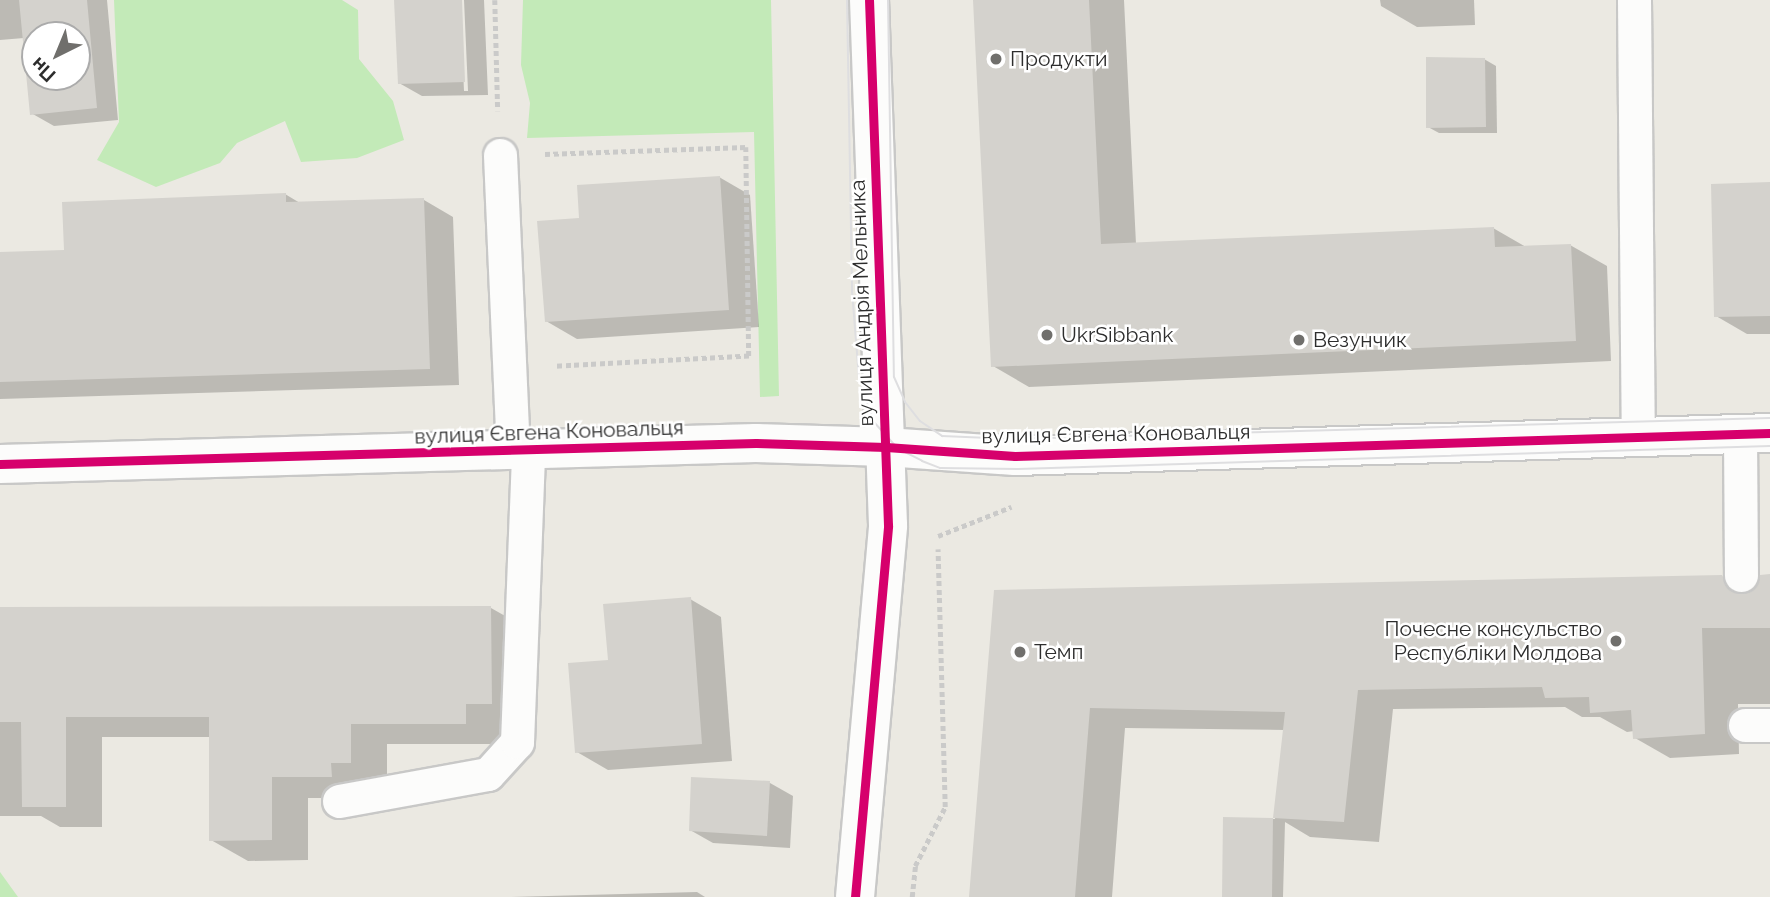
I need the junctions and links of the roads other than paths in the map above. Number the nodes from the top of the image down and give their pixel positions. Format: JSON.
{"nodes":[{"id":1,"x":869,"y":0,"type":"edge"},
{"id":2,"x":1634,"y":0,"type":"edge"},
{"id":3,"x":500,"y":155,"type":"road end"},
{"id":4,"x":1755,"y":433,"type":"edge"},
{"id":5,"x":1638,"y":437,"type":"junction"},
{"id":6,"x":886,"y":447,"type":"junction"},
{"id":7,"x":521,"y":451,"type":"junction"},
{"id":8,"x":0,"y":464,"type":"edge"},
{"id":9,"x":1741,"y":575,"type":"dead end"},
{"id":10,"x":339,"y":801,"type":"dead end"},
{"id":11,"x":855,"y":897,"type":"edge"}],
"edges":[{"from":1,"to":6,"type":"street","name":"вулиця Андрія Мельника"},
{"from":2,"to":5,"type":"lane"},
{"from":3,"to":7,"type":"lane"},
{"from":4,"to":5,"type":"street","name":"вулиця Євгена Коновальця"},
{"from":4,"to":9,"type":"lane"},
{"from":5,"to":6,"type":"street","name":"вулиця Євгена Коновальця"},
{"from":6,"to":7,"type":"street","name":"вулиця Євгена Коновальця"},
{"from":6,"to":11,"type":"street","name":"вулиця Андрія Мельника"},
{"from":7,"to":8,"type":"street","name":"вулиця Євгена Коновальця"},
{"from":7,"to":10,"type":"lane"}]}
